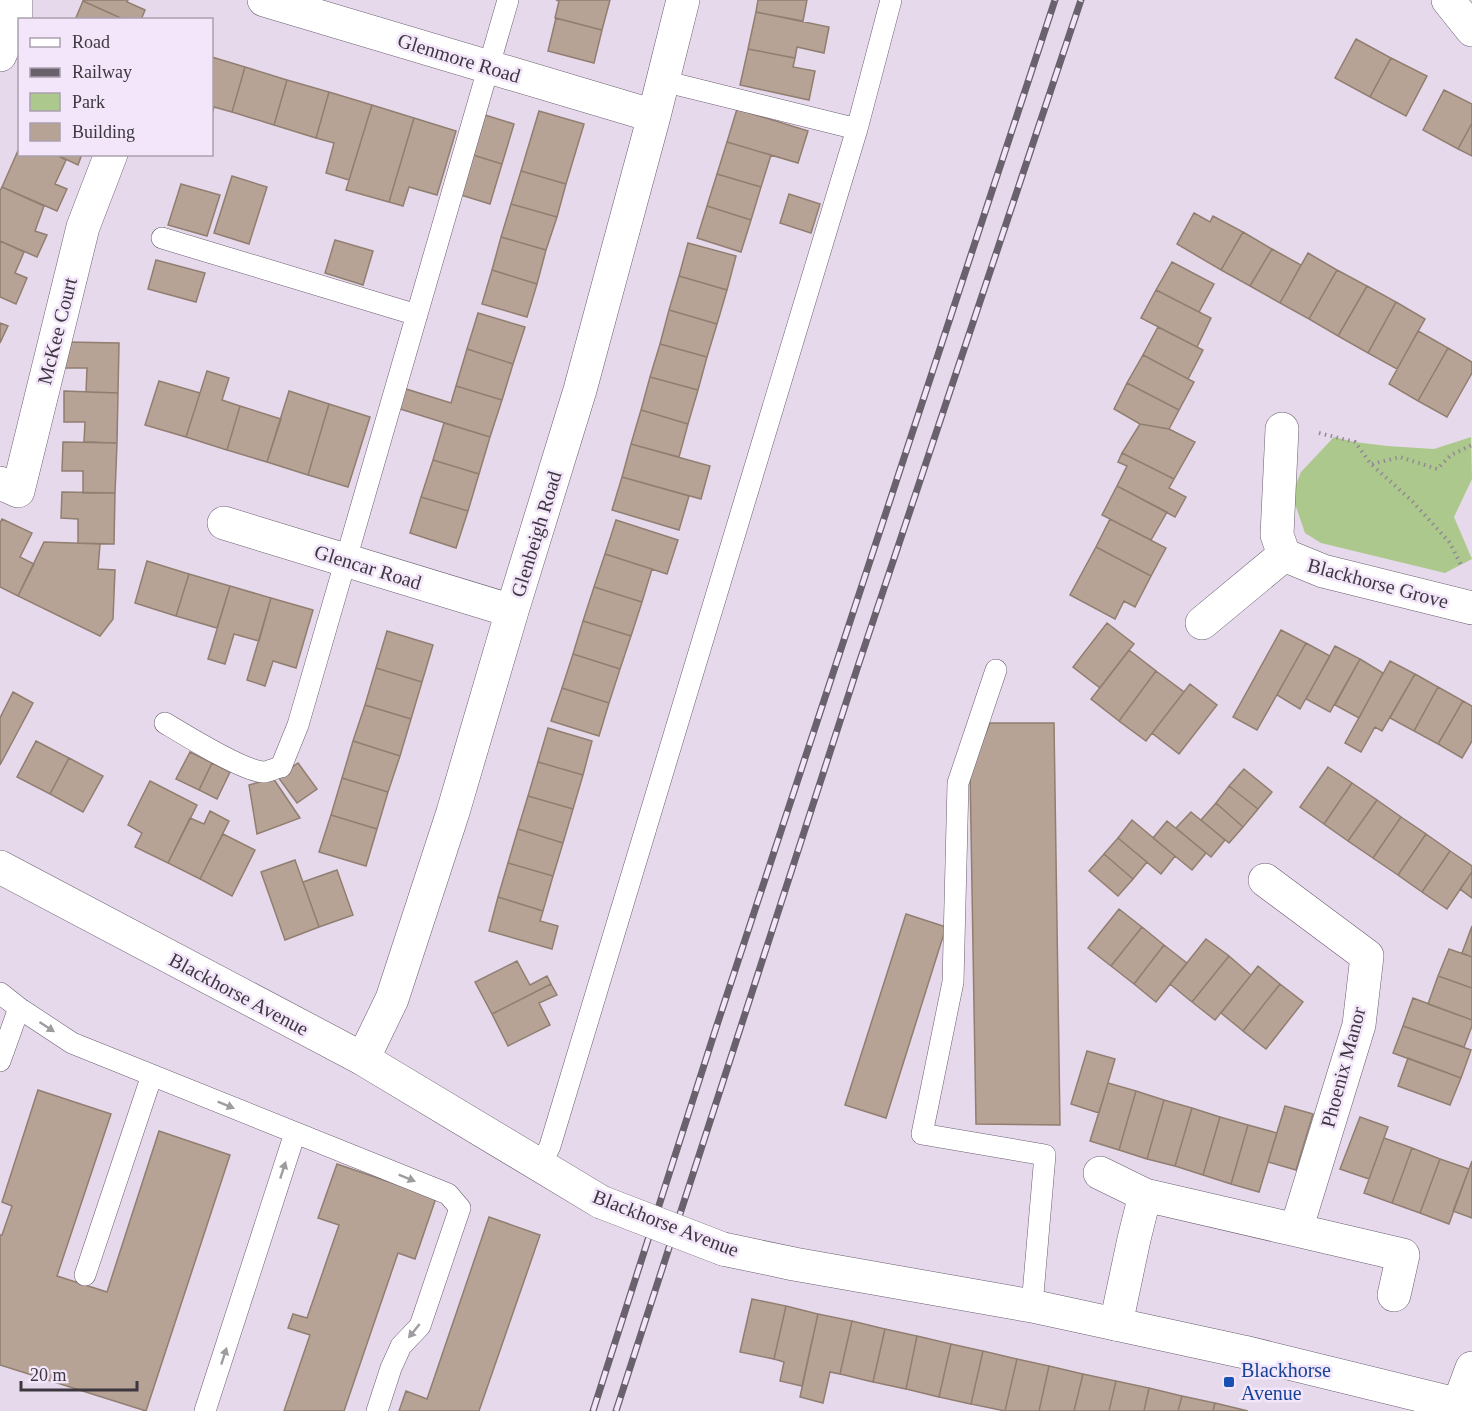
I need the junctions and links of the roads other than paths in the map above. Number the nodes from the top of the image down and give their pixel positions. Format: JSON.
{"nodes":[{"id":1,"x":16,"y":0,"type":"edge"},
{"id":2,"x":264,"y":0,"type":"edge"},
{"id":3,"x":508,"y":0,"type":"edge"},
{"id":4,"x":683,"y":0,"type":"edge"},
{"id":5,"x":891,"y":0,"type":"edge"},
{"id":6,"x":1448,"y":0,"type":"edge"},
{"id":7,"x":1472,"y":30,"type":"edge"},
{"id":8,"x":0,"y":55,"type":"edge"},
{"id":9,"x":489,"y":67,"type":"junction"},
{"id":10,"x":663,"y":81,"type":"junction"},
{"id":11,"x":654,"y":116,"type":"junction"},
{"id":12,"x":857,"y":129,"type":"junction"},
{"id":13,"x":110,"y":156,"type":"edge"},
{"id":14,"x":162,"y":238,"type":"dead end"},
{"id":15,"x":417,"y":315,"type":"junction"},
{"id":16,"x":1282,"y":429,"type":"road end"},
{"id":17,"x":0,"y":483,"type":"edge"},
{"id":18,"x":224,"y":523,"type":"dead end"},
{"id":19,"x":1284,"y":555,"type":"junction"},
{"id":20,"x":346,"y":561,"type":"junction"},
{"id":21,"x":1472,"y":608,"type":"edge"},
{"id":22,"x":512,"y":611,"type":"junction"},
{"id":23,"x":1202,"y":623,"type":"dead end"},
{"id":24,"x":996,"y":670,"type":"dead end"},
{"id":25,"x":165,"y":723,"type":"dead end"},
{"id":26,"x":0,"y":867,"type":"edge"},
{"id":27,"x":1265,"y":880,"type":"dead end"},
{"id":28,"x":0,"y":993,"type":"edge"},
{"id":29,"x":19,"y":1008,"type":"junction"},
{"id":30,"x":363,"y":1059,"type":"junction"},
{"id":31,"x":0,"y":1061,"type":"edge"},
{"id":32,"x":152,"y":1075,"type":"junction"},
{"id":33,"x":295,"y":1133,"type":"junction"},
{"id":34,"x":540,"y":1166,"type":"junction"},
{"id":35,"x":1100,"y":1173,"type":"dead end"},
{"id":36,"x":1145,"y":1195,"type":"junction"},
{"id":37,"x":1296,"y":1230,"type":"junction"},
{"id":38,"x":85,"y":1275,"type":"dead end"},
{"id":39,"x":1394,"y":1295,"type":"dead end"},
{"id":40,"x":1032,"y":1306,"type":"junction"},
{"id":41,"x":1116,"y":1324,"type":"junction"},
{"id":42,"x":1472,"y":1368,"type":"edge"},
{"id":43,"x":1462,"y":1408,"type":"edge"},
{"id":44,"x":205,"y":1411,"type":"edge"},
{"id":45,"x":377,"y":1411,"type":"edge"}],
"edges":[{"from":1,"to":8,"type":"street"},
{"from":2,"to":9,"type":"street","name":"Glenmore Road"},
{"from":3,"to":9,"type":"lane"},
{"from":4,"to":10,"type":"street","name":"Glenbeigh Road"},
{"from":5,"to":12,"type":"lane"},
{"from":6,"to":7,"type":"street"},
{"from":9,"to":11,"type":"street","name":"Glenmore Road"},
{"from":9,"to":15,"type":"lane"},
{"from":10,"to":11,"type":"street","name":"Glenbeigh Road"},
{"from":10,"to":12,"type":"lane"},
{"from":11,"to":22,"type":"street","name":"Glenbeigh Road"},
{"from":12,"to":34,"type":"lane"},
{"from":13,"to":17,"type":"street","name":"McKee Court"},
{"from":14,"to":15,"type":"lane"},
{"from":15,"to":20,"type":"lane"},
{"from":16,"to":19,"type":"street","name":"Blackhorse Grove"},
{"from":18,"to":20,"type":"street","name":"Glencar Road"},
{"from":19,"to":21,"type":"street","name":"Blackhorse Grove"},
{"from":19,"to":23,"type":"street","name":"Blackhorse Grove"},
{"from":20,"to":22,"type":"street","name":"Glencar Road"},
{"from":20,"to":25,"type":"lane"},
{"from":22,"to":30,"type":"street","name":"Glenbeigh Road"},
{"from":24,"to":40,"type":"lane"},
{"from":26,"to":30,"type":"street","name":"Blackhorse Avenue"},
{"from":27,"to":37,"type":"street","name":"Phoenix Manor"},
{"from":28,"to":29,"type":"lane"},
{"from":29,"to":31,"type":"lane"},
{"from":29,"to":32,"type":"lane","one_way":true},
{"from":30,"to":34,"type":"street","name":"Blackhorse Avenue"},
{"from":32,"to":33,"type":"lane","one_way":true},
{"from":32,"to":38,"type":"lane"},
{"from":44,"to":33,"type":"lane","one_way":true},
{"from":33,"to":45,"type":"lane","one_way":true},
{"from":34,"to":40,"type":"street","name":"Blackhorse Avenue","bridge":true},
{"from":35,"to":36,"type":"street"},
{"from":36,"to":37,"type":"street"},
{"from":36,"to":41,"type":"street"},
{"from":37,"to":39,"type":"street"},
{"from":40,"to":41,"type":"street","name":"Blackhorse Avenue"},
{"from":41,"to":43,"type":"street","name":"Blackhorse Avenue"},
{"from":42,"to":43,"type":"street"}]}
